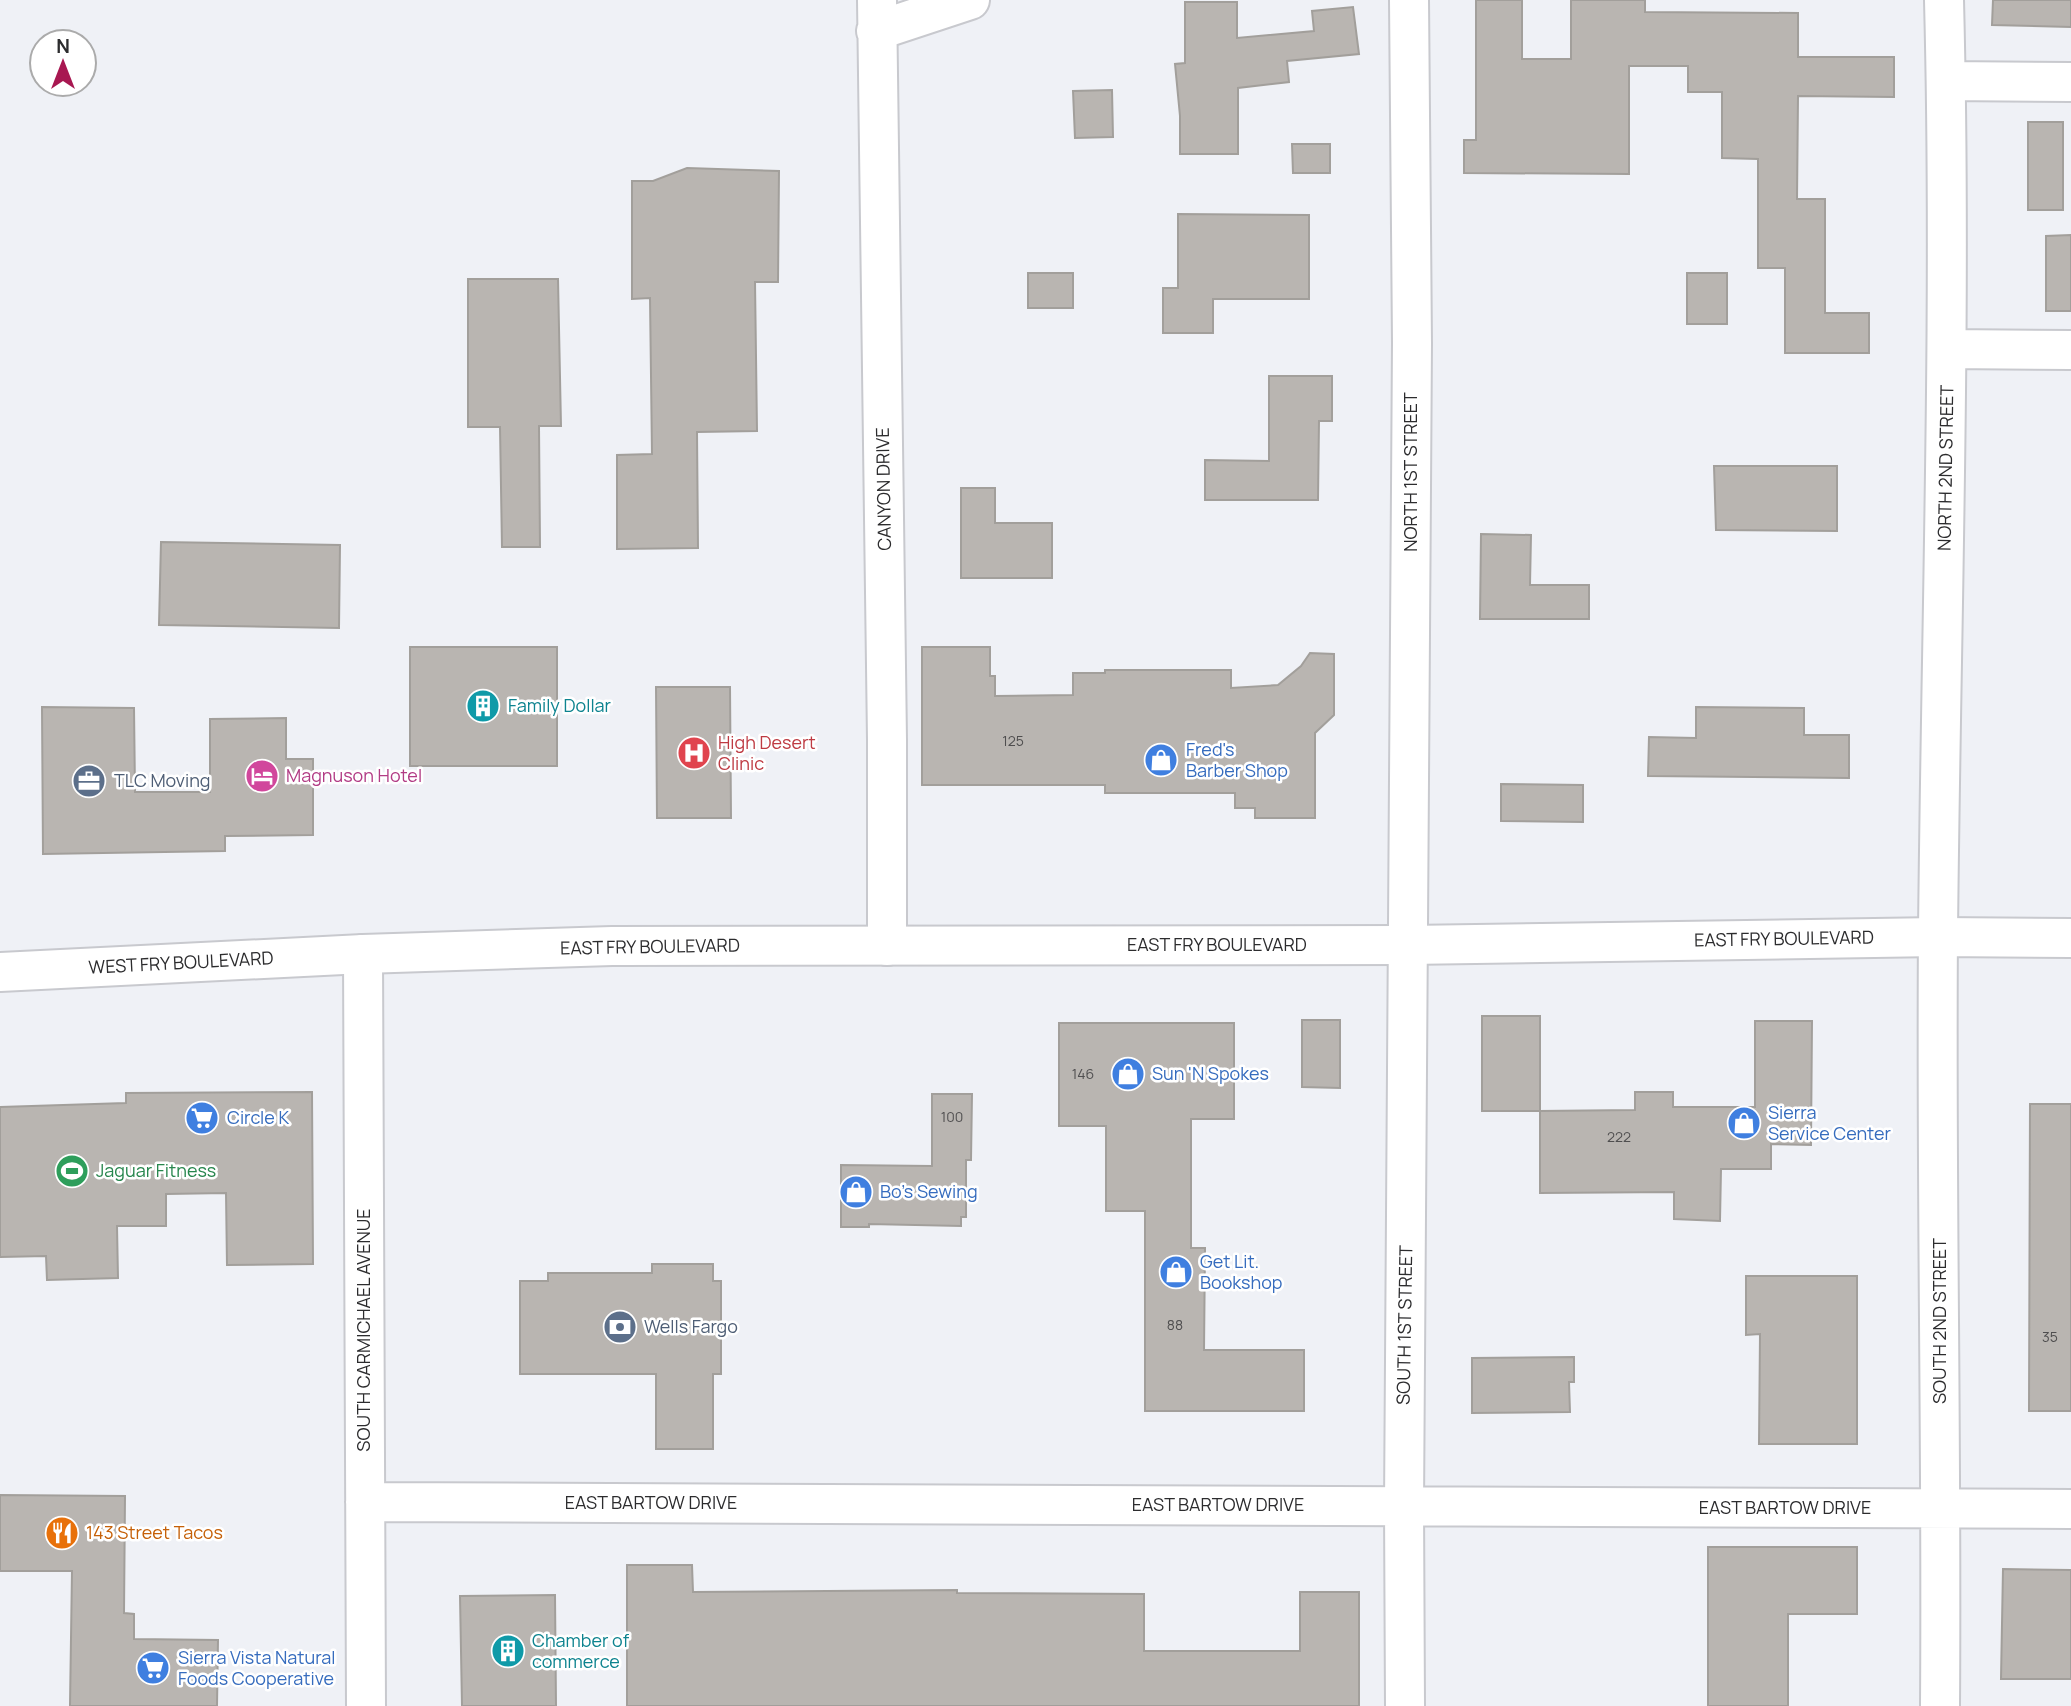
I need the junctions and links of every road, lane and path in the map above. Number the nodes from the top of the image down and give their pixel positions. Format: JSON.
{"nodes":[{"id":1,"x":970,"y":0,"type":"edge"},
{"id":2,"x":1409,"y":0,"type":"edge"},
{"id":3,"x":1944,"y":0,"type":"edge"},
{"id":4,"x":876,"y":16,"type":"edge"},
{"id":5,"x":1946,"y":81,"type":"junction"},
{"id":6,"x":2071,"y":82,"type":"edge"},
{"id":7,"x":1948,"y":349,"type":"junction"},
{"id":8,"x":2071,"y":350,"type":"edge"},
{"id":9,"x":1938,"y":937,"type":"junction"},
{"id":10,"x":2071,"y":938,"type":"edge"},
{"id":11,"x":1408,"y":945,"type":"junction"},
{"id":12,"x":887,"y":946,"type":"junction"},
{"id":13,"x":363,"y":954,"type":"junction"},
{"id":14,"x":0,"y":972,"type":"edge"},
{"id":15,"x":365,"y":1502,"type":"junction"},
{"id":16,"x":1404,"y":1506,"type":"junction"},
{"id":17,"x":1941,"y":1508,"type":"junction"},
{"id":18,"x":2071,"y":1509,"type":"edge"},
{"id":19,"x":366,"y":1706,"type":"edge"},
{"id":20,"x":1405,"y":1706,"type":"edge"},
{"id":21,"x":1940,"y":1706,"type":"edge"}],
"edges":[{"from":1,"to":4,"type":"street"},
{"from":2,"to":11,"type":"street","name":"NORTH 1ST STREET"},
{"from":3,"to":5,"type":"street","name":"NORTH 2ND STREET"},
{"from":4,"to":12,"type":"street","name":"CANYON DRIVE"},
{"from":5,"to":6,"type":"street"},
{"from":5,"to":7,"type":"street","name":"NORTH 2ND STREET"},
{"from":7,"to":8,"type":"street"},
{"from":7,"to":9,"type":"street","name":"NORTH 2ND STREET"},
{"from":9,"to":10,"type":"street","name":"EAST FRY BOULEVARD"},
{"from":9,"to":11,"type":"street","name":"EAST FRY BOULEVARD"},
{"from":9,"to":17,"type":"street","name":"SOUTH 2ND STREET"},
{"from":11,"to":12,"type":"street","name":"EAST FRY BOULEVARD"},
{"from":11,"to":16,"type":"street","name":"SOUTH 1ST STREET"},
{"from":12,"to":13,"type":"street","name":"EAST FRY BOULEVARD"},
{"from":13,"to":14,"type":"street","name":"WEST FRY BOULEVARD"},
{"from":13,"to":15,"type":"street","name":"SOUTH CARMICHAEL AVENUE"},
{"from":15,"to":16,"type":"street","name":"EAST BARTOW DRIVE"},
{"from":15,"to":19,"type":"street","name":"SOUTH CARMICHAEL AVENUE"},
{"from":16,"to":17,"type":"street","name":"EAST BARTOW DRIVE"},
{"from":16,"to":20,"type":"street","name":"SOUTH 1ST STREET"},
{"from":17,"to":18,"type":"street","name":"EAST BARTOW DRIVE"},
{"from":17,"to":21,"type":"street","name":"SOUTH 2ND STREET"}]}
